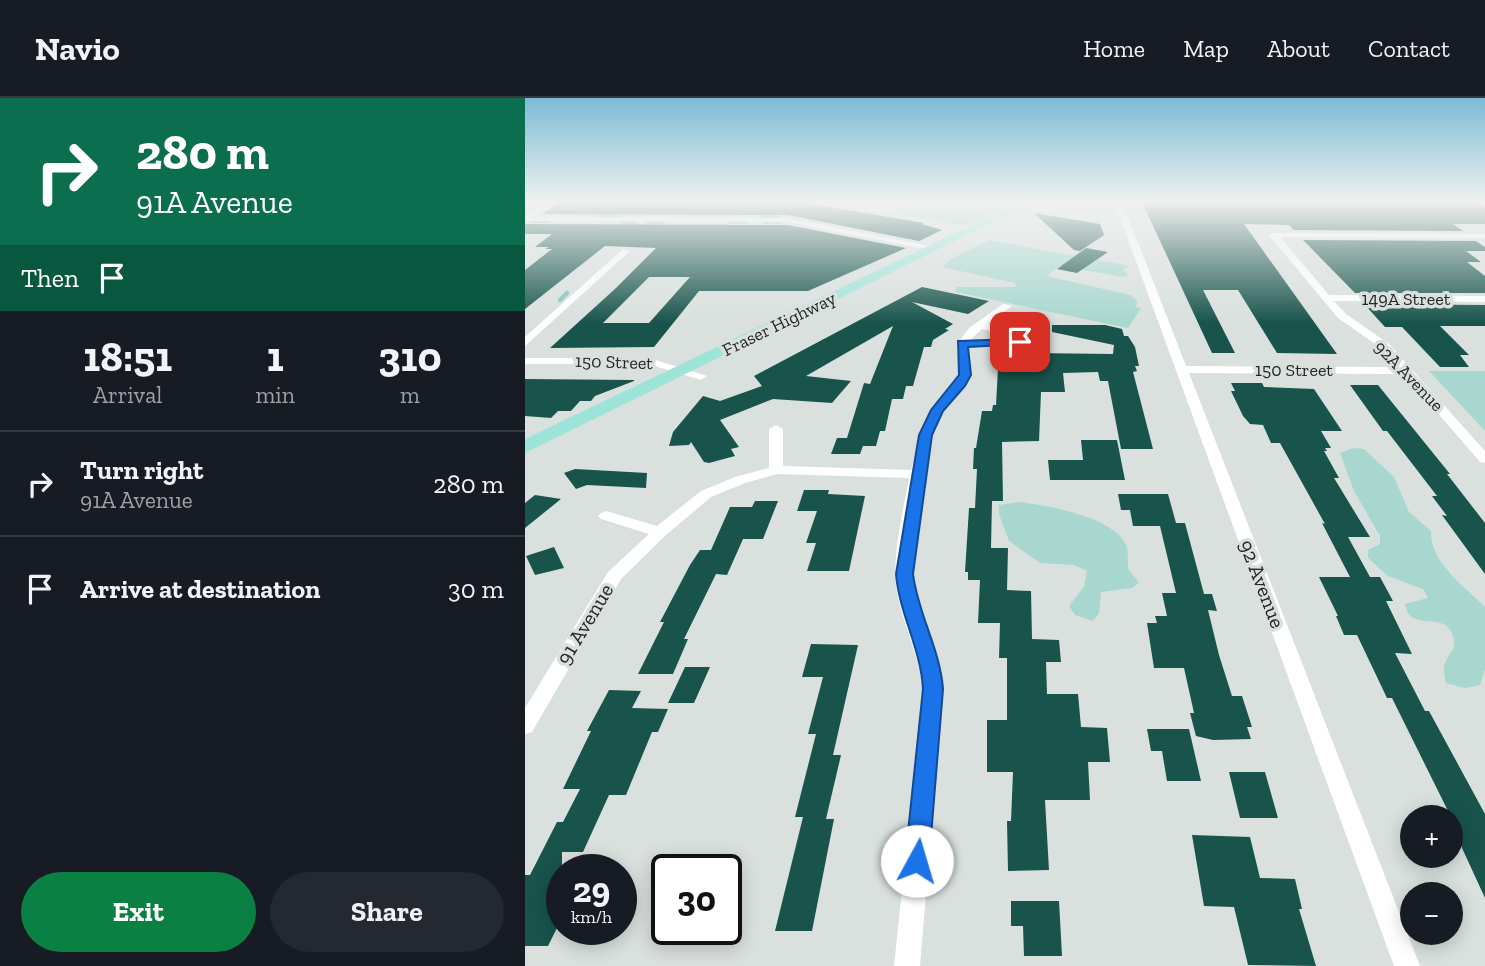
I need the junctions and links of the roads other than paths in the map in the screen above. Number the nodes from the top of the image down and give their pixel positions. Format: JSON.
{"nodes":[{"id":1,"x":902,"y":242,"type":"edge"},
{"id":2,"x":949,"y":242,"type":"edge"},
{"id":3,"x":1133,"y":242,"type":"edge"},
{"id":4,"x":1279,"y":242,"type":"edge"},
{"id":5,"x":936,"y":248,"type":"junction"},
{"id":6,"x":626,"y":251,"type":"dead end"},
{"id":7,"x":1327,"y":298,"type":"junction"},
{"id":8,"x":1485,"y":299,"type":"edge"},
{"id":9,"x":1007,"y":306,"type":"dead end"},
{"id":10,"x":980,"y":325,"type":"junction"},
{"id":11,"x":525,"y":343,"type":"edge"},
{"id":12,"x":962,"y":344,"type":"junction"},
{"id":13,"x":525,"y":360,"type":"edge"},
{"id":14,"x":1180,"y":369,"type":"junction"},
{"id":15,"x":1407,"y":371,"type":"junction"},
{"id":16,"x":693,"y":373,"type":"junction"},
{"id":17,"x":776,"y":429,"type":"dead end"},
{"id":18,"x":525,"y":447,"type":"edge"},
{"id":19,"x":1485,"y":459,"type":"edge"},
{"id":20,"x":776,"y":470,"type":"junction"},
{"id":21,"x":918,"y":474,"type":"junction"},
{"id":22,"x":605,"y":516,"type":"dead end"},
{"id":23,"x":660,"y":532,"type":"junction"},
{"id":24,"x":525,"y":726,"type":"edge"},
{"id":25,"x":907,"y":966,"type":"edge"},
{"id":26,"x":1407,"y":966,"type":"edge"}],
"edges":[{"from":1,"to":5,"type":"street"},
{"from":2,"to":5,"type":"main road","name":"Fraser Highway"},
{"from":3,"to":14,"type":"street","name":"92 Avenue"},
{"from":4,"to":7,"type":"street","name":"92A Avenue"},
{"from":5,"to":16,"type":"main road","name":"Fraser Highway"},
{"from":6,"to":11,"type":"street"},
{"from":7,"to":8,"type":"street","name":"149A Street"},
{"from":7,"to":15,"type":"street","name":"92A Avenue"},
{"from":9,"to":10,"type":"street"},
{"from":10,"to":12,"type":"street"},
{"from":10,"to":12,"type":"street"},
{"from":12,"to":21,"type":"street"},
{"from":13,"to":16,"type":"street","name":"150 Street"},
{"from":14,"to":15,"type":"street","name":"150 Street"},
{"from":14,"to":26,"type":"street","name":"92 Avenue"},
{"from":15,"to":19,"type":"street","name":"92A Avenue"},
{"from":16,"to":18,"type":"main road","name":"Fraser Highway"},
{"from":17,"to":20,"type":"street"},
{"from":20,"to":21,"type":"street","name":"91 Avenue"},
{"from":20,"to":23,"type":"street","name":"91 Avenue"},
{"from":21,"to":25,"type":"street"},
{"from":22,"to":23,"type":"street"},
{"from":23,"to":24,"type":"street","name":"91 Avenue"}]}
